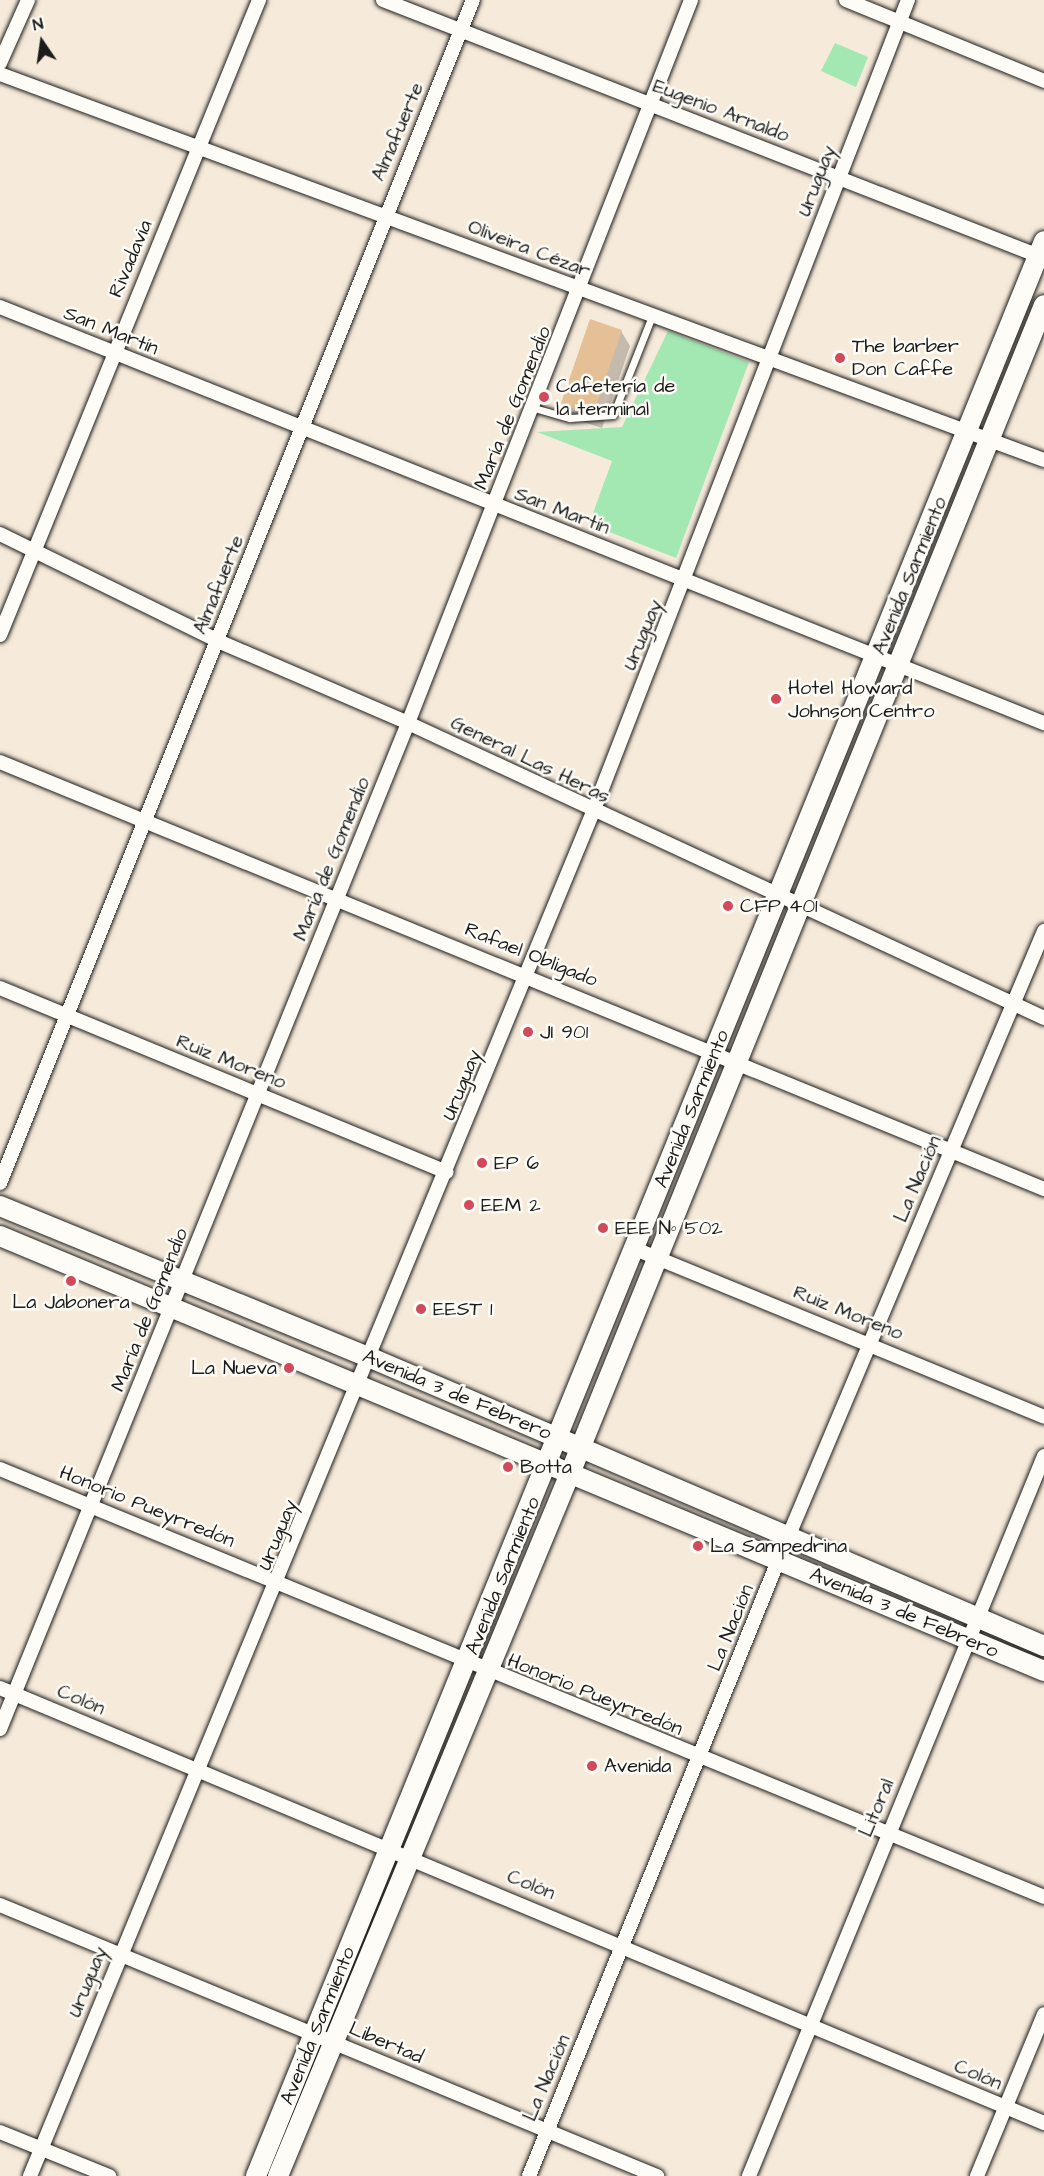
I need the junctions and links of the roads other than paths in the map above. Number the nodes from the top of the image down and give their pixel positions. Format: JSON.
{"nodes":[{"id":1,"x":28,"y":0,"type":"edge"},
{"id":2,"x":259,"y":0,"type":"edge"},
{"id":3,"x":383,"y":0,"type":"edge"},
{"id":4,"x":472,"y":0,"type":"edge"},
{"id":5,"x":692,"y":0,"type":"edge"},
{"id":6,"x":846,"y":0,"type":"edge"},
{"id":7,"x":908,"y":0,"type":"edge"},
{"id":8,"x":899,"y":22,"type":"junction"},
{"id":9,"x":461,"y":30,"type":"junction"},
{"id":10,"x":0,"y":63,"type":"edge"},
{"id":11,"x":0,"y":74,"type":"edge"},
{"id":12,"x":1044,"y":81,"type":"edge"},
{"id":13,"x":652,"y":105,"type":"junction"},
{"id":14,"x":200,"y":146,"type":"junction"},
{"id":15,"x":838,"y":178,"type":"junction"},
{"id":16,"x":384,"y":215,"type":"junction"},
{"id":17,"x":1042,"y":251,"type":"edge"},
{"id":18,"x":581,"y":290,"type":"junction"},
{"id":19,"x":1044,"y":305,"type":"edge"},
{"id":20,"x":0,"y":307,"type":"edge"},
{"id":21,"x":652,"y":316,"type":"junction"},
{"id":22,"x":113,"y":352,"type":"junction"},
{"id":23,"x":771,"y":362,"type":"junction"},
{"id":24,"x":534,"y":408,"type":"junction"},
{"id":25,"x":302,"y":427,"type":"junction"},
{"id":26,"x":967,"y":431,"type":"junction"},
{"id":27,"x":992,"y":440,"type":"junction"},
{"id":28,"x":1044,"y":460,"type":"edge"},
{"id":29,"x":494,"y":506,"type":"junction"},
{"id":30,"x":0,"y":534,"type":"edge"},
{"id":31,"x":35,"y":550,"type":"junction"},
{"id":32,"x":686,"y":579,"type":"junction"},
{"id":33,"x":0,"y":634,"type":"edge"},
{"id":34,"x":218,"y":641,"type":"junction"},
{"id":35,"x":878,"y":657,"type":"junction"},
{"id":36,"x":901,"y":663,"type":"junction"},
{"id":37,"x":408,"y":723,"type":"junction"},
{"id":38,"x":1044,"y":723,"type":"edge"},
{"id":39,"x":0,"y":762,"type":"edge"},
{"id":40,"x":593,"y":812,"type":"junction"},
{"id":41,"x":146,"y":818,"type":"junction"},
{"id":42,"x":781,"y":896,"type":"junction"},
{"id":43,"x":338,"y":897,"type":"junction"},
{"id":44,"x":801,"y":906,"type":"junction"},
{"id":45,"x":1044,"y":931,"type":"edge"},
{"id":46,"x":528,"y":974,"type":"junction"},
{"id":47,"x":0,"y":988,"type":"edge"},
{"id":48,"x":1013,"y":1005,"type":"junction"},
{"id":49,"x":68,"y":1017,"type":"junction"},
{"id":50,"x":1044,"y":1018,"type":"edge"},
{"id":51,"x":716,"y":1051,"type":"junction"},
{"id":52,"x":738,"y":1060,"type":"junction"},
{"id":53,"x":259,"y":1094,"type":"junction"},
{"id":54,"x":951,"y":1150,"type":"junction"},
{"id":55,"x":447,"y":1172,"type":"junction"},
{"id":56,"x":0,"y":1183,"type":"edge"},
{"id":57,"x":1044,"y":1189,"type":"edge"},
{"id":58,"x":0,"y":1206,"type":"edge"},
{"id":59,"x":0,"y":1236,"type":"edge"},
{"id":60,"x":635,"y":1249,"type":"junction"},
{"id":61,"x":657,"y":1257,"type":"junction"},
{"id":62,"x":183,"y":1281,"type":"junction"},
{"id":63,"x":173,"y":1306,"type":"junction"},
{"id":64,"x":870,"y":1344,"type":"junction"},
{"id":65,"x":371,"y":1358,"type":"junction"},
{"id":66,"x":361,"y":1383,"type":"junction"},
{"id":67,"x":1044,"y":1417,"type":"edge"},
{"id":68,"x":559,"y":1439,"type":"junction"},
{"id":69,"x":580,"y":1449,"type":"junction"},
{"id":70,"x":1044,"y":1456,"type":"edge"},
{"id":71,"x":549,"y":1461,"type":"junction"},
{"id":72,"x":0,"y":1469,"type":"edge"},
{"id":73,"x":571,"y":1471,"type":"junction"},
{"id":74,"x":91,"y":1505,"type":"junction"},
{"id":75,"x":788,"y":1539,"type":"junction"},
{"id":76,"x":778,"y":1561,"type":"junction"},
{"id":77,"x":279,"y":1583,"type":"junction"},
{"id":78,"x":980,"y":1619,"type":"junction"},
{"id":79,"x":970,"y":1641,"type":"junction"},
{"id":80,"x":1044,"y":1646,"type":"edge"},
{"id":81,"x":467,"y":1664,"type":"junction"},
{"id":82,"x":487,"y":1671,"type":"junction"},
{"id":83,"x":1044,"y":1671,"type":"edge"},
{"id":84,"x":0,"y":1688,"type":"edge"},
{"id":85,"x":14,"y":1694,"type":"junction"},
{"id":86,"x":0,"y":1729,"type":"edge"},
{"id":87,"x":699,"y":1759,"type":"junction"},
{"id":88,"x":197,"y":1770,"type":"junction"},
{"id":89,"x":886,"y":1836,"type":"junction"},
{"id":90,"x":391,"y":1848,"type":"junction"},
{"id":91,"x":411,"y":1857,"type":"junction"},
{"id":92,"x":1044,"y":1897,"type":"edge"},
{"id":93,"x":0,"y":1905,"type":"edge"},
{"id":94,"x":624,"y":1944,"type":"junction"},
{"id":95,"x":120,"y":1953,"type":"junction"},
{"id":96,"x":1044,"y":2014,"type":"edge"},
{"id":97,"x":812,"y":2025,"type":"junction"},
{"id":98,"x":314,"y":2034,"type":"junction"},
{"id":99,"x":335,"y":2044,"type":"junction"},
{"id":100,"x":1004,"y":2108,"type":"junction"},
{"id":101,"x":1044,"y":2123,"type":"edge"},
{"id":102,"x":546,"y":2131,"type":"junction"},
{"id":103,"x":0,"y":2132,"type":"edge"},
{"id":104,"x":41,"y":2149,"type":"junction"},
{"id":105,"x":30,"y":2176,"type":"edge"},
{"id":106,"x":109,"y":2176,"type":"edge"},
{"id":107,"x":256,"y":2176,"type":"edge"},
{"id":108,"x":278,"y":2176,"type":"edge"},
{"id":109,"x":529,"y":2176,"type":"edge"},
{"id":110,"x":657,"y":2176,"type":"edge"},
{"id":111,"x":749,"y":2176,"type":"edge"},
{"id":112,"x":977,"y":2176,"type":"edge"}],
"edges":[{"from":1,"to":10,"type":"street"},
{"from":2,"to":14,"type":"street","name":"Rivadavia"},
{"from":3,"to":9,"type":"street","name":"Eugenio Arnaldo"},
{"from":4,"to":9,"type":"street","name":"Almafuerte"},
{"from":5,"to":13,"type":"street","name":"María de Gomendio"},
{"from":6,"to":8,"type":"street"},
{"from":7,"to":8,"type":"street","name":"Uruguay"},
{"from":8,"to":12,"type":"street"},
{"from":8,"to":15,"type":"street","name":"Uruguay"},
{"from":9,"to":13,"type":"street","name":"Eugenio Arnaldo"},
{"from":9,"to":16,"type":"street","name":"Almafuerte"},
{"from":11,"to":14,"type":"street","name":"Oliveira Cézar"},
{"from":13,"to":15,"type":"street","name":"Eugenio Arnaldo"},
{"from":13,"to":18,"type":"street","name":"María de Gomendio"},
{"from":14,"to":16,"type":"street","name":"Oliveira Cézar"},
{"from":14,"to":22,"type":"street","name":"Rivadavia"},
{"from":15,"to":17,"type":"street","name":"Eugenio Arnaldo"},
{"from":15,"to":23,"type":"street","name":"Uruguay"},
{"from":16,"to":18,"type":"street","name":"Oliveira Cézar"},
{"from":16,"to":25,"type":"street","name":"Almafuerte"},
{"from":17,"to":26,"type":"main road","name":"Avenida Sarmiento"},
{"from":18,"to":21,"type":"street","name":"Oliveira Cézar"},
{"from":18,"to":24,"type":"street","name":"María de Gomendio"},
{"from":19,"to":27,"type":"main road","name":"Avenida Sarmiento"},
{"from":20,"to":22,"type":"street","name":"San Martín"},
{"from":21,"to":23,"type":"street","name":"Oliveira Cézar"},
{"from":21,"to":24,"type":"lane"},
{"from":22,"to":25,"type":"street","name":"San Martín"},
{"from":22,"to":31,"type":"street","name":"Rivadavia"},
{"from":23,"to":26,"type":"street","name":"Oliveira Cézar"},
{"from":23,"to":32,"type":"street","name":"Uruguay"},
{"from":24,"to":29,"type":"street","name":"María de Gomendio"},
{"from":25,"to":29,"type":"street","name":"San Martín"},
{"from":25,"to":34,"type":"street","name":"Almafuerte"},
{"from":26,"to":27,"type":"street","name":"Oliveira Cézar"},
{"from":26,"to":35,"type":"main road","name":"Avenida Sarmiento"},
{"from":27,"to":28,"type":"street","name":"Oliveira Cézar"},
{"from":27,"to":36,"type":"main road","name":"Avenida Sarmiento"},
{"from":29,"to":32,"type":"street","name":"San Martín"},
{"from":29,"to":37,"type":"street","name":"María de Gomendio"},
{"from":30,"to":31,"type":"street","name":"General Las Heras"},
{"from":31,"to":33,"type":"street","name":"Rivadavia"},
{"from":31,"to":34,"type":"street","name":"General Las Heras"},
{"from":32,"to":35,"type":"street","name":"San Martín"},
{"from":32,"to":40,"type":"street","name":"Uruguay"},
{"from":34,"to":37,"type":"street","name":"General Las Heras"},
{"from":34,"to":41,"type":"street","name":"Almafuerte"},
{"from":35,"to":36,"type":"street","name":"San Martín"},
{"from":35,"to":42,"type":"main road","name":"Avenida Sarmiento"},
{"from":36,"to":38,"type":"street","name":"San Martín"},
{"from":36,"to":44,"type":"main road","name":"Avenida Sarmiento"},
{"from":37,"to":40,"type":"street","name":"General Las Heras"},
{"from":37,"to":43,"type":"street","name":"María de Gomendio"},
{"from":39,"to":41,"type":"street","name":"Rafael Obligado"},
{"from":40,"to":42,"type":"street","name":"General Las Heras"},
{"from":40,"to":46,"type":"street","name":"Uruguay"},
{"from":41,"to":43,"type":"street","name":"Rafael Obligado"},
{"from":41,"to":49,"type":"street","name":"Almafuerte"},
{"from":42,"to":44,"type":"street","name":"General Las Heras"},
{"from":42,"to":51,"type":"main road","name":"Avenida Sarmiento"},
{"from":43,"to":46,"type":"street","name":"Rafael Obligado"},
{"from":43,"to":53,"type":"street","name":"María de Gomendio"},
{"from":44,"to":48,"type":"street","name":"General Las Heras"},
{"from":44,"to":52,"type":"main road","name":"Avenida Sarmiento"},
{"from":45,"to":48,"type":"street","name":"La Nación"},
{"from":46,"to":51,"type":"street","name":"Rafael Obligado"},
{"from":46,"to":55,"type":"street","name":"Uruguay"},
{"from":47,"to":49,"type":"street","name":"Ruiz Moreno"},
{"from":48,"to":50,"type":"street","name":"General Las Heras"},
{"from":48,"to":54,"type":"street","name":"La Nación"},
{"from":49,"to":53,"type":"street","name":"Ruiz Moreno"},
{"from":49,"to":56,"type":"street","name":"Almafuerte"},
{"from":51,"to":52,"type":"street","name":"Rafael Obligado"},
{"from":51,"to":60,"type":"main road","name":"Avenida Sarmiento"},
{"from":52,"to":54,"type":"street","name":"Rafael Obligado"},
{"from":52,"to":61,"type":"main road","name":"Avenida Sarmiento"},
{"from":53,"to":55,"type":"street","name":"Ruiz Moreno"},
{"from":53,"to":62,"type":"street","name":"María de Gomendio"},
{"from":54,"to":57,"type":"street","name":"Rafael Obligado"},
{"from":54,"to":64,"type":"street","name":"La Nación"},
{"from":55,"to":65,"type":"street","name":"Uruguay"},
{"from":58,"to":62,"type":"main road","name":"Avenida 3 de Febrero"},
{"from":59,"to":63,"type":"main road","name":"Avenida 3 de Febrero"},
{"from":60,"to":61,"type":"street","name":"Ruiz Moreno"},
{"from":60,"to":68,"type":"main road","name":"Avenida Sarmiento"},
{"from":61,"to":64,"type":"street","name":"Ruiz Moreno"},
{"from":61,"to":69,"type":"main road","name":"Avenida Sarmiento"},
{"from":62,"to":63,"type":"street","name":"María de Gomendio"},
{"from":62,"to":65,"type":"main road","name":"Avenida 3 de Febrero"},
{"from":63,"to":66,"type":"main road","name":"Avenida 3 de Febrero"},
{"from":63,"to":74,"type":"street","name":"María de Gomendio"},
{"from":64,"to":67,"type":"street","name":"Ruiz Moreno"},
{"from":64,"to":75,"type":"street","name":"La Nación"},
{"from":65,"to":66,"type":"street","name":"Uruguay"},
{"from":65,"to":68,"type":"main road","name":"Avenida 3 de Febrero"},
{"from":66,"to":71,"type":"main road","name":"Avenida 3 de Febrero"},
{"from":66,"to":77,"type":"street","name":"Uruguay"},
{"from":68,"to":69,"type":"main road","name":"Avenida 3 de Febrero"},
{"from":68,"to":71,"type":"main road","name":"Avenida Sarmiento"},
{"from":69,"to":73,"type":"main road","name":"Avenida Sarmiento"},
{"from":69,"to":75,"type":"main road","name":"Avenida 3 de Febrero"},
{"from":70,"to":78,"type":"street","name":"Litoral"},
{"from":71,"to":73,"type":"main road","name":"Avenida 3 de Febrero"},
{"from":71,"to":81,"type":"main road","name":"Avenida Sarmiento"},
{"from":72,"to":74,"type":"street","name":"Honorio Pueyrredón"},
{"from":73,"to":76,"type":"main road","name":"Avenida 3 de Febrero"},
{"from":73,"to":82,"type":"main road","name":"Avenida Sarmiento"},
{"from":74,"to":77,"type":"street","name":"Honorio Pueyrredón"},
{"from":74,"to":85,"type":"street","name":"María de Gomendio"},
{"from":75,"to":76,"type":"street","name":"La Nación"},
{"from":75,"to":78,"type":"main road","name":"Avenida 3 de Febrero"},
{"from":76,"to":79,"type":"main road","name":"Avenida 3 de Febrero"},
{"from":76,"to":87,"type":"street","name":"La Nación"},
{"from":77,"to":81,"type":"street","name":"Honorio Pueyrredón"},
{"from":77,"to":88,"type":"street","name":"Uruguay"},
{"from":78,"to":79,"type":"street","name":"Litoral"},
{"from":78,"to":80,"type":"main road","name":"Avenida 3 de Febrero"},
{"from":79,"to":83,"type":"main road","name":"Avenida 3 de Febrero"},
{"from":79,"to":89,"type":"street","name":"Litoral"},
{"from":81,"to":82,"type":"street","name":"Honorio Pueyrredón"},
{"from":81,"to":90,"type":"main road","name":"Avenida Sarmiento"},
{"from":82,"to":87,"type":"street","name":"Honorio Pueyrredón"},
{"from":82,"to":91,"type":"main road","name":"Avenida Sarmiento"},
{"from":84,"to":85,"type":"street","name":"Colón"},
{"from":85,"to":86,"type":"street","name":"María de Gomendio"},
{"from":85,"to":88,"type":"street","name":"Colón"},
{"from":87,"to":89,"type":"street","name":"Honorio Pueyrredón"},
{"from":87,"to":94,"type":"street","name":"La Nación"},
{"from":88,"to":90,"type":"street","name":"Colón"},
{"from":88,"to":95,"type":"street","name":"Uruguay"},
{"from":89,"to":92,"type":"street","name":"Honorio Pueyrredón"},
{"from":89,"to":97,"type":"street","name":"Litoral"},
{"from":90,"to":91,"type":"street","name":"Colón"},
{"from":90,"to":98,"type":"main road","name":"Avenida Sarmiento"},
{"from":91,"to":94,"type":"street","name":"Colón"},
{"from":91,"to":99,"type":"main road","name":"Avenida Sarmiento"},
{"from":93,"to":95,"type":"street","name":"Libertad"},
{"from":94,"to":97,"type":"street","name":"Colón"},
{"from":94,"to":102,"type":"street","name":"La Nación"},
{"from":95,"to":98,"type":"street","name":"Libertad"},
{"from":95,"to":104,"type":"street","name":"Uruguay"},
{"from":96,"to":100,"type":"street"},
{"from":97,"to":100,"type":"street","name":"Colón"},
{"from":97,"to":111,"type":"street","name":"Litoral"},
{"from":98,"to":99,"type":"street","name":"Libertad"},
{"from":98,"to":107,"type":"main road","name":"Avenida Sarmiento"},
{"from":99,"to":102,"type":"street","name":"Libertad"},
{"from":99,"to":108,"type":"main road","name":"Avenida Sarmiento"},
{"from":100,"to":101,"type":"street","name":"Colón"},
{"from":100,"to":112,"type":"street"},
{"from":102,"to":109,"type":"street","name":"La Nación"},
{"from":102,"to":110,"type":"street","name":"Libertad"},
{"from":103,"to":104,"type":"street"},
{"from":104,"to":105,"type":"street","name":"Uruguay"},
{"from":104,"to":106,"type":"street"}]}
